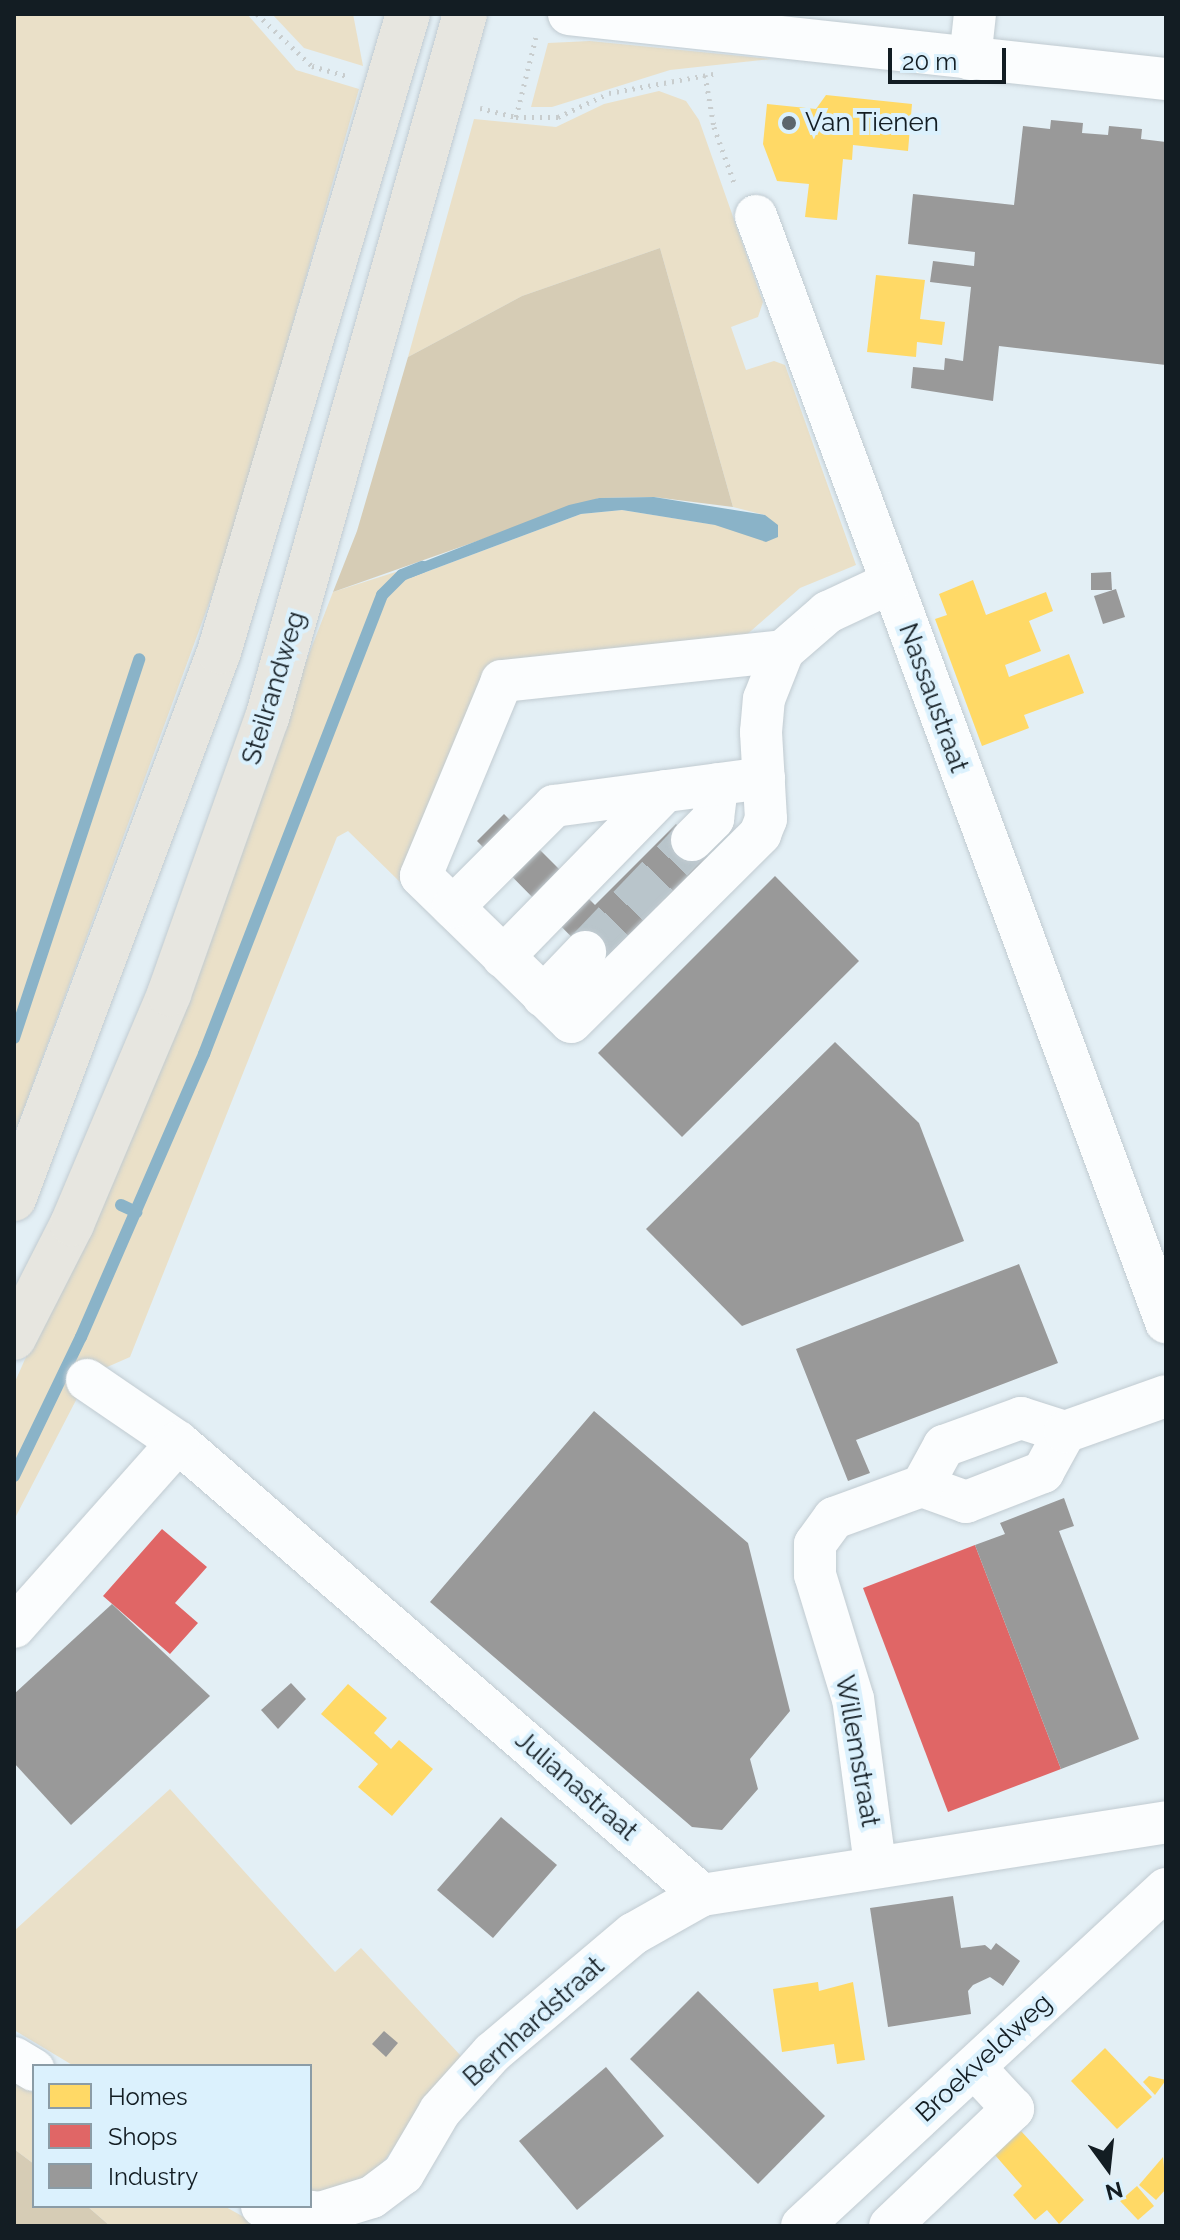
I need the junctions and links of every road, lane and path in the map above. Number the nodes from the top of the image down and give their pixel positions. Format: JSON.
{"nodes":[{"id":1,"x":408,"y":14,"type":"edge"},
{"id":2,"x":465,"y":14,"type":"edge"},
{"id":3,"x":975,"y":14,"type":"edge"},
{"id":4,"x":684,"y":18,"type":"edge"},
{"id":5,"x":554,"y":20,"type":"edge"},
{"id":6,"x":970,"y":59,"type":"junction"},
{"id":7,"x":705,"y":75,"type":"dead end"},
{"id":8,"x":1166,"y":79,"type":"edge"},
{"id":9,"x":516,"y":117,"type":"dead end"},
{"id":10,"x":756,"y":216,"type":"joint"},
{"id":11,"x":890,"y":583,"type":"junction"},
{"id":12,"x":783,"y":651,"type":"junction"},
{"id":13,"x":764,"y":778,"type":"junction"},
{"id":14,"x":717,"y":784,"type":"junction"},
{"id":15,"x":665,"y":791,"type":"junction"},
{"id":16,"x":692,"y":840,"type":"tunnel mouth"},
{"id":17,"x":453,"y":907,"type":"junction"},
{"id":18,"x":585,"y":952,"type":"tunnel mouth"},
{"id":19,"x":503,"y":957,"type":"junction"},
{"id":20,"x":543,"y":996,"type":"junction"},
{"id":21,"x":14,"y":1199,"type":"edge"},
{"id":22,"x":1166,"y":1322,"type":"edge"},
{"id":23,"x":14,"y":1338,"type":"edge"},
{"id":24,"x":87,"y":1380,"type":"dead end"},
{"id":25,"x":1166,"y":1396,"type":"edge"},
{"id":26,"x":1065,"y":1432,"type":"junction"},
{"id":27,"x":178,"y":1442,"type":"junction"},
{"id":28,"x":922,"y":1486,"type":"junction"},
{"id":29,"x":14,"y":1627,"type":"edge"},
{"id":30,"x":1166,"y":1822,"type":"edge"},
{"id":31,"x":875,"y":1865,"type":"junction"},
{"id":32,"x":1166,"y":1889,"type":"edge"},
{"id":33,"x":702,"y":1895,"type":"junction"},
{"id":34,"x":14,"y":2058,"type":"edge"},
{"id":35,"x":974,"y":2067,"type":"junction"},
{"id":36,"x":32,"y":2069,"type":"edge"},
{"id":37,"x":279,"y":2208,"type":"edge"},
{"id":38,"x":802,"y":2226,"type":"edge"},
{"id":39,"x":890,"y":2226,"type":"edge"}],
"edges":[{"from":1,"to":21,"type":"main road"},
{"from":2,"to":23,"type":"main road","name":"Steilrandweg"},
{"from":3,"to":6,"type":"street"},
{"from":4,"to":5,"type":"street"},
{"from":4,"to":6,"type":"street"},
{"from":5,"to":9,"type":"path"},
{"from":6,"to":8,"type":"street"},
{"from":7,"to":10,"type":"path"},
{"from":10,"to":11,"type":"street","name":"Nassaustraat"},
{"from":11,"to":12,"type":"street"},
{"from":11,"to":22,"type":"street","name":"Nassaustraat"},
{"from":12,"to":13,"type":"street"},
{"from":12,"to":17,"type":"street"},
{"from":13,"to":14,"type":"street"},
{"from":13,"to":20,"type":"street"},
{"from":14,"to":15,"type":"street"},
{"from":14,"to":16,"type":"street"},
{"from":15,"to":17,"type":"street"},
{"from":15,"to":19,"type":"street"},
{"from":17,"to":19,"type":"street"},
{"from":18,"to":20,"type":"street"},
{"from":19,"to":20,"type":"street"},
{"from":24,"to":27,"type":"street","name":"Julianastraat"},
{"from":25,"to":26,"type":"street"},
{"from":26,"to":28,"type":"street"},
{"from":26,"to":28,"type":"street"},
{"from":27,"to":29,"type":"street"},
{"from":27,"to":33,"type":"street","name":"Julianastraat"},
{"from":28,"to":31,"type":"street","name":"Willemstraat"},
{"from":30,"to":31,"type":"street"},
{"from":31,"to":33,"type":"street"},
{"from":32,"to":35,"type":"street","name":"Broekveldweg"},
{"from":33,"to":37,"type":"street","name":"Bernhardstraat"},
{"from":34,"to":36,"type":"street"},
{"from":35,"to":38,"type":"street","name":"Broekveldweg"},
{"from":35,"to":39,"type":"street"}]}
